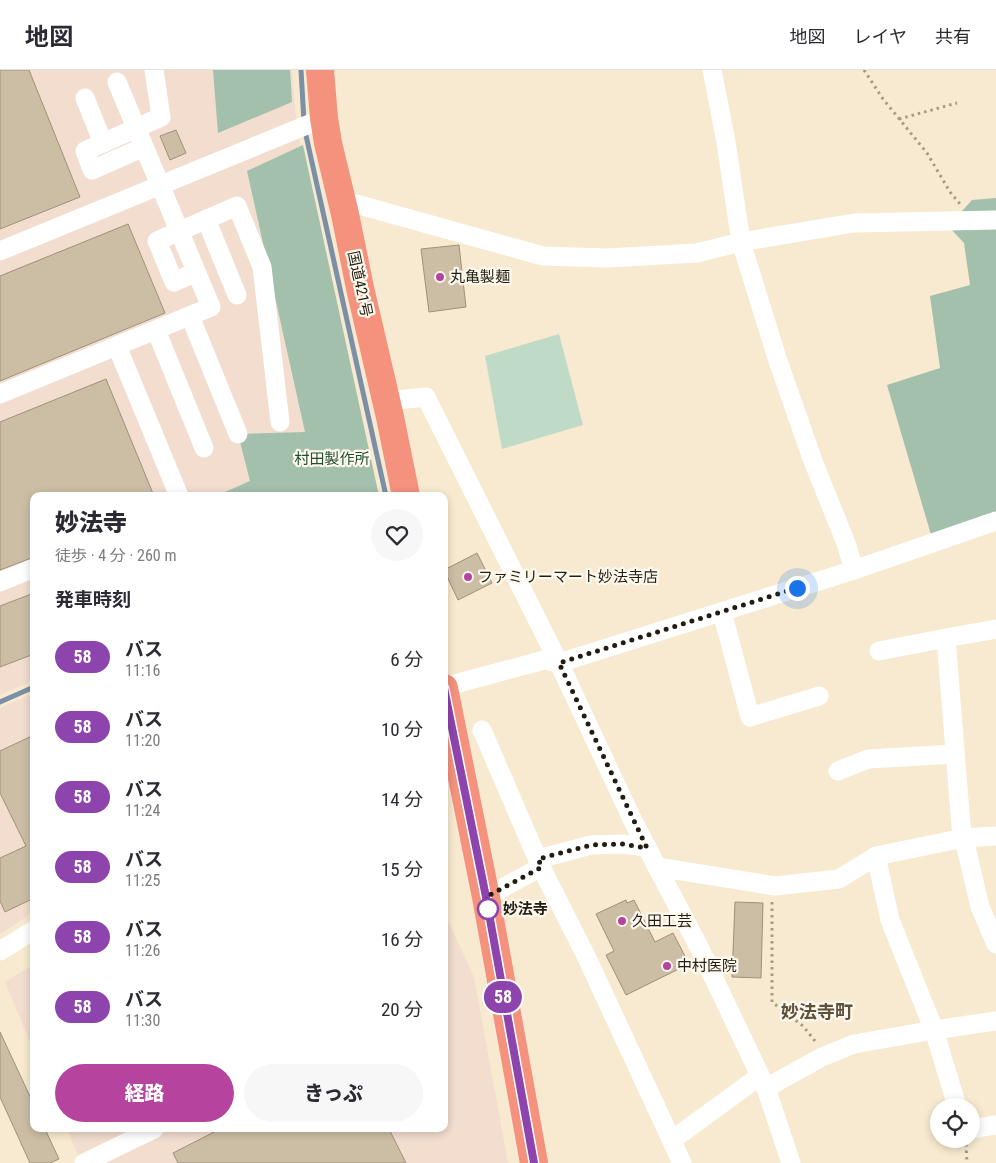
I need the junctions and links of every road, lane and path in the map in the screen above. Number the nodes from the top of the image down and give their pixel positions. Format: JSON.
{"nodes":[{"id":1,"x":154,"y":70,"type":"edge"},
{"id":2,"x":320,"y":70,"type":"edge"},
{"id":3,"x":712,"y":70,"type":"edge"},
{"id":4,"x":864,"y":70,"type":"edge"},
{"id":5,"x":117,"y":82,"type":"dead end"},
{"id":6,"x":85,"y":98,"type":"dead end"},
{"id":7,"x":957,"y":103,"type":"dead end"},
{"id":8,"x":324,"y":118,"type":"junction"},
{"id":9,"x":899,"y":119,"type":"junction"},
{"id":10,"x":136,"y":128,"type":"junction"},
{"id":11,"x":103,"y":143,"type":"junction"},
{"id":12,"x":144,"y":147,"type":"junction"},
{"id":13,"x":160,"y":186,"type":"junction"},
{"id":14,"x":345,"y":214,"type":"junction"},
{"id":15,"x":206,"y":220,"type":"junction"},
{"id":16,"x":973,"y":220,"type":"junction"},
{"id":17,"x":996,"y":220,"type":"edge"},
{"id":18,"x":179,"y":231,"type":"junction"},
{"id":19,"x":741,"y":242,"type":"junction"},
{"id":20,"x":0,"y":251,"type":"edge"},
{"id":21,"x":237,"y":295,"type":"dead end"},
{"id":22,"x":190,"y":316,"type":"junction"},
{"id":23,"x":156,"y":330,"type":"junction"},
{"id":24,"x":117,"y":346,"type":"junction"},
{"id":25,"x":0,"y":394,"type":"edge"},
{"id":26,"x":386,"y":401,"type":"junction"},
{"id":27,"x":280,"y":422,"type":"dead end"},
{"id":28,"x":238,"y":434,"type":"dead end"},
{"id":29,"x":204,"y":448,"type":"dead end"},
{"id":30,"x":177,"y":492,"type":"edge"},
{"id":31,"x":405,"y":492,"type":"edge"},
{"id":32,"x":996,"y":521,"type":"edge"},
{"id":33,"x":30,"y":570,"type":"edge"},
{"id":34,"x":854,"y":570,"type":"junction"},
{"id":35,"x":0,"y":582,"type":"edge"},
{"id":36,"x":722,"y":612,"type":"junction"},
{"id":37,"x":996,"y":629,"type":"edge"},
{"id":38,"x":946,"y":638,"type":"junction"},
{"id":39,"x":879,"y":651,"type":"dead end"},
{"id":40,"x":559,"y":663,"type":"junction"},
{"id":41,"x":448,"y":687,"type":"edge"},
{"id":42,"x":819,"y":696,"type":"dead end"},
{"id":43,"x":448,"y":708,"type":"edge"},
{"id":44,"x":482,"y":730,"type":"dead end"},
{"id":45,"x":955,"y":754,"type":"junction"},
{"id":46,"x":838,"y":771,"type":"dead end"},
{"id":47,"x":996,"y":836,"type":"edge"},
{"id":48,"x":964,"y":838,"type":"junction"},
{"id":49,"x":647,"y":848,"type":"junction"},
{"id":50,"x":876,"y":856,"type":"junction"},
{"id":51,"x":540,"y":863,"type":"junction"},
{"id":52,"x":657,"y":867,"type":"junction"},
{"id":53,"x":772,"y":886,"type":"junction"},
{"id":54,"x":486,"y":897,"type":"junction"},
{"id":55,"x":30,"y":932,"type":"edge"},
{"id":56,"x":996,"y":944,"type":"edge"},
{"id":57,"x":0,"y":951,"type":"edge"},
{"id":58,"x":996,"y":1021,"type":"edge"},
{"id":59,"x":934,"y":1030,"type":"junction"},
{"id":60,"x":822,"y":1057,"type":"junction"},
{"id":61,"x":763,"y":1082,"type":"junction"},
{"id":62,"x":955,"y":1098,"type":"edge"},
{"id":63,"x":996,"y":1126,"type":"edge"},
{"id":64,"x":980,"y":1128,"type":"edge"},
{"id":65,"x":148,"y":1132,"type":"edge"},
{"id":66,"x":966,"y":1148,"type":"edge"},
{"id":67,"x":675,"y":1155,"type":"edge"},
{"id":68,"x":84,"y":1163,"type":"edge"},
{"id":69,"x":534,"y":1163,"type":"edge"},
{"id":70,"x":792,"y":1163,"type":"edge"},
{"id":71,"x":967,"y":1163,"type":"edge"}],
"edges":[{"from":1,"to":10,"type":"street"},
{"from":2,"to":8,"type":"highway","name":"国道421号"},
{"from":3,"to":19,"type":"street"},
{"from":4,"to":9,"type":"path"},
{"from":5,"to":10,"type":"street"},
{"from":6,"to":11,"type":"street"},
{"from":7,"to":9,"type":"path"},
{"from":8,"to":13,"type":"street"},
{"from":8,"to":14,"type":"highway","name":"国道421号"},
{"from":9,"to":16,"type":"path"},
{"from":10,"to":11,"type":"street"},
{"from":10,"to":12,"type":"street"},
{"from":11,"to":12,"type":"street"},
{"from":12,"to":13,"type":"street"},
{"from":13,"to":18,"type":"street"},
{"from":13,"to":20,"type":"street"},
{"from":14,"to":19,"type":"street"},
{"from":14,"to":26,"type":"highway","name":"国道421号"},
{"from":15,"to":18,"type":"street"},
{"from":15,"to":21,"type":"street"},
{"from":15,"to":27,"type":"street"},
{"from":16,"to":17,"type":"street"},
{"from":16,"to":19,"type":"street"},
{"from":18,"to":22,"type":"street"},
{"from":19,"to":34,"type":"street"},
{"from":22,"to":23,"type":"street"},
{"from":22,"to":28,"type":"street"},
{"from":23,"to":24,"type":"street"},
{"from":23,"to":29,"type":"street"},
{"from":24,"to":25,"type":"street"},
{"from":24,"to":30,"type":"street"},
{"from":26,"to":31,"type":"highway","name":"国道421号"},
{"from":26,"to":40,"type":"street"},
{"from":32,"to":34,"type":"street"},
{"from":33,"to":35,"type":"street"},
{"from":34,"to":36,"type":"street"},
{"from":36,"to":40,"type":"street"},
{"from":36,"to":42,"type":"street"},
{"from":37,"to":38,"type":"street"},
{"from":38,"to":39,"type":"street"},
{"from":38,"to":45,"type":"street"},
{"from":40,"to":41,"type":"street"},
{"from":40,"to":49,"type":"street"},
{"from":43,"to":54,"type":"highway"},
{"from":44,"to":51,"type":"street"},
{"from":45,"to":46,"type":"street"},
{"from":45,"to":48,"type":"street"},
{"from":47,"to":48,"type":"street"},
{"from":48,"to":50,"type":"street"},
{"from":48,"to":56,"type":"street"},
{"from":49,"to":51,"type":"street"},
{"from":49,"to":52,"type":"street"},
{"from":50,"to":53,"type":"street"},
{"from":50,"to":59,"type":"street"},
{"from":51,"to":54,"type":"street"},
{"from":51,"to":67,"type":"street"},
{"from":52,"to":53,"type":"street"},
{"from":52,"to":61,"type":"street"},
{"from":53,"to":60,"type":"path"},
{"from":54,"to":69,"type":"highway"},
{"from":55,"to":57,"type":"street"},
{"from":58,"to":59,"type":"street"},
{"from":59,"to":60,"type":"street"},
{"from":59,"to":62,"type":"street"},
{"from":60,"to":61,"type":"street"},
{"from":61,"to":67,"type":"street"},
{"from":61,"to":70,"type":"street"},
{"from":63,"to":64,"type":"street"},
{"from":65,"to":68,"type":"street"},
{"from":66,"to":71,"type":"path"}]}
